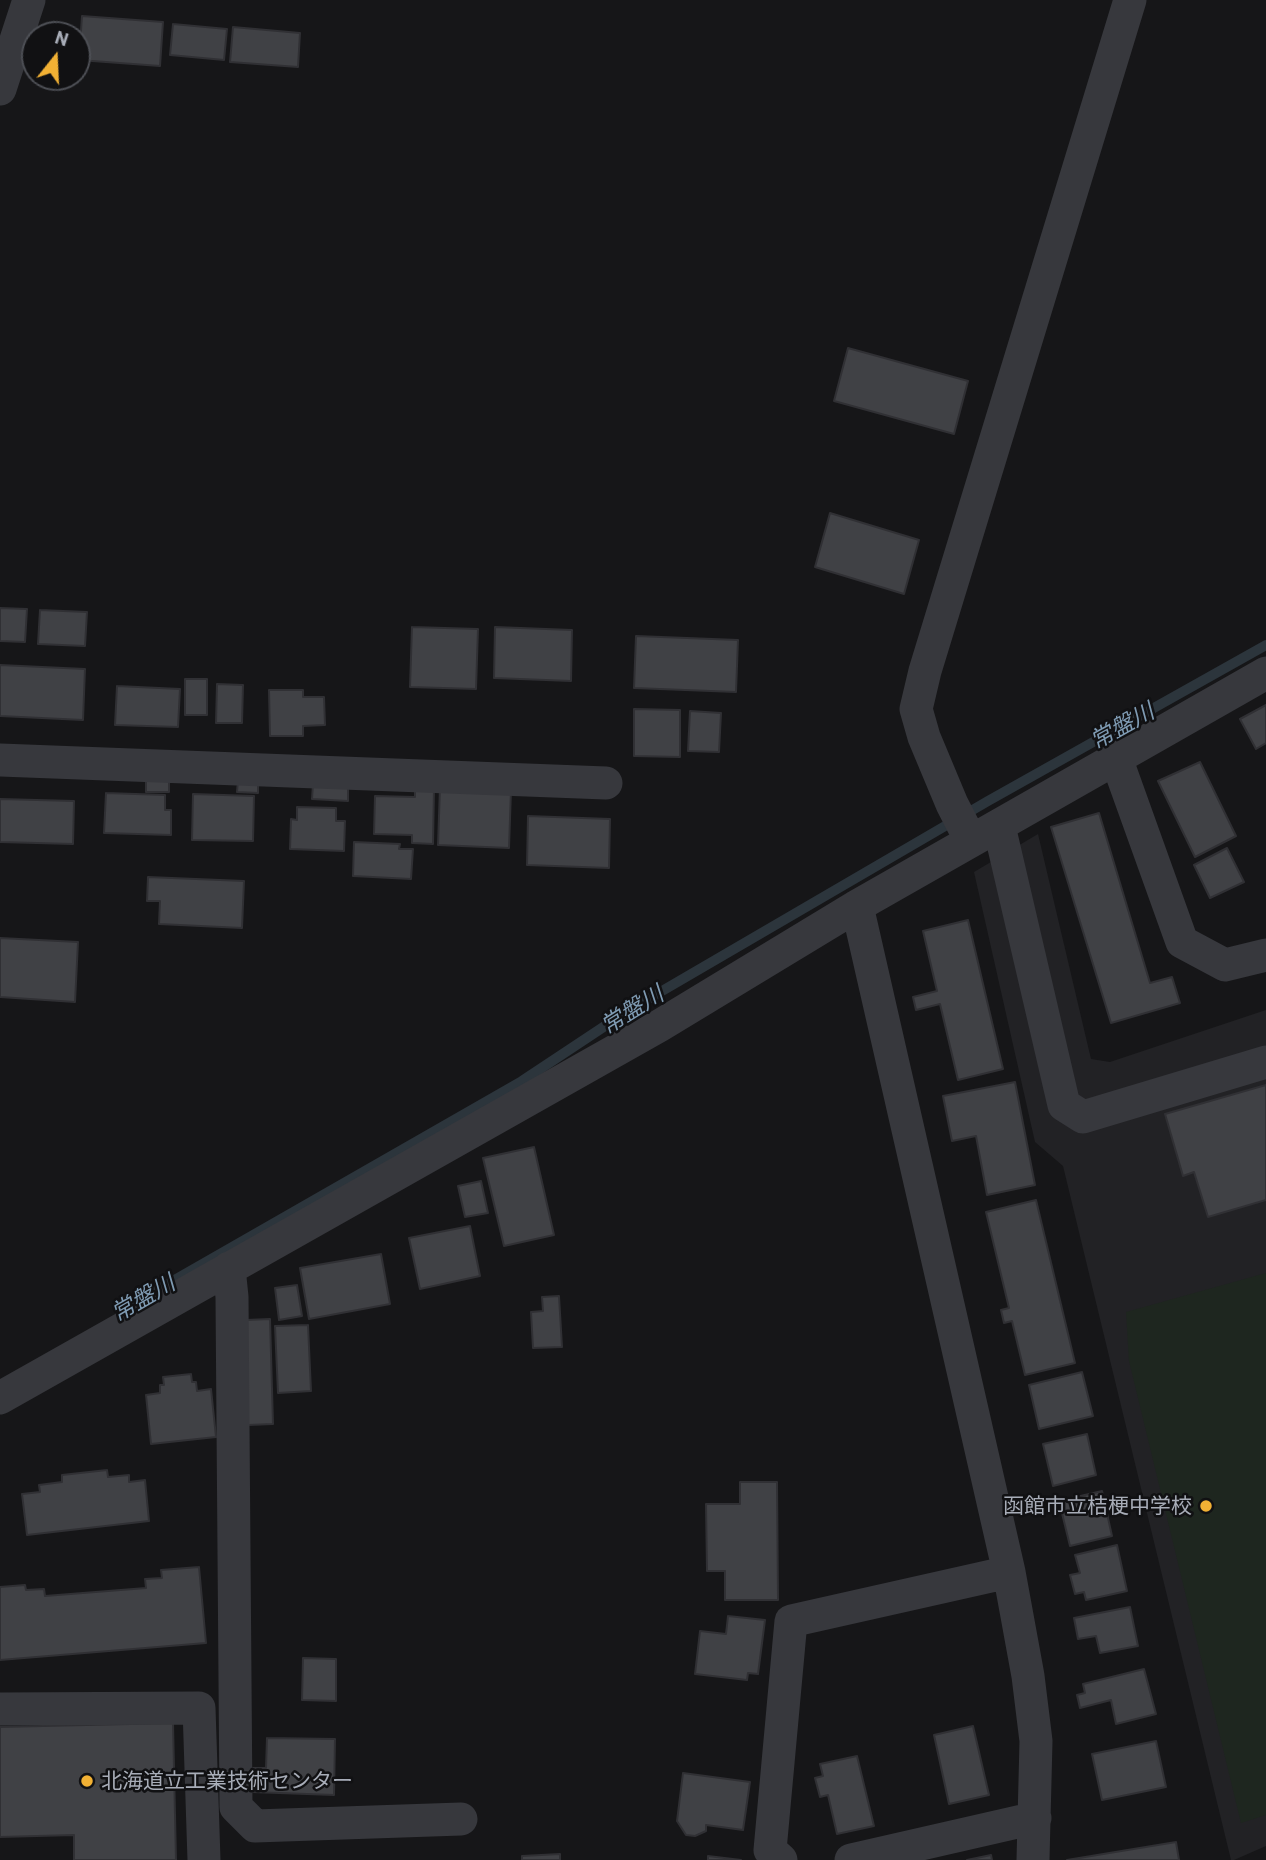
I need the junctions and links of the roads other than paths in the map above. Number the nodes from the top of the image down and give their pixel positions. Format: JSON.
{"nodes":[{"id":1,"x":1130,"y":0,"type":"edge"},
{"id":2,"x":18,"y":7,"type":"edge"},
{"id":3,"x":0,"y":89,"type":"edge"},
{"id":4,"x":1266,"y":673,"type":"edge"},
{"id":5,"x":1116,"y":758,"type":"junction"},
{"id":6,"x":0,"y":760,"type":"edge"},
{"id":7,"x":606,"y":783,"type":"dead end"},
{"id":8,"x":972,"y":825,"type":"junction"},
{"id":9,"x":857,"y":906,"type":"junction"},
{"id":10,"x":1266,"y":955,"type":"edge"},
{"id":11,"x":1266,"y":1062,"type":"edge"},
{"id":12,"x":229,"y":1268,"type":"junction"},
{"id":13,"x":0,"y":1398,"type":"edge"},
{"id":14,"x":1009,"y":1572,"type":"junction"},
{"id":15,"x":0,"y":1709,"type":"edge"},
{"id":16,"x":1035,"y":1818,"type":"junction"},
{"id":17,"x":461,"y":1819,"type":"dead end"},
{"id":18,"x":204,"y":1860,"type":"edge"},
{"id":19,"x":781,"y":1860,"type":"edge"},
{"id":20,"x":851,"y":1860,"type":"edge"},
{"id":21,"x":1033,"y":1860,"type":"edge"}],
"edges":[{"from":1,"to":8,"type":"street"},
{"from":2,"to":3,"type":"street"},
{"from":4,"to":5,"type":"street"},
{"from":5,"to":8,"type":"street"},
{"from":5,"to":10,"type":"street"},
{"from":6,"to":7,"type":"street"},
{"from":8,"to":9,"type":"street"},
{"from":8,"to":11,"type":"street"},
{"from":9,"to":12,"type":"street"},
{"from":9,"to":14,"type":"street"},
{"from":12,"to":13,"type":"street"},
{"from":12,"to":17,"type":"street"},
{"from":14,"to":16,"type":"street"},
{"from":14,"to":19,"type":"street"},
{"from":15,"to":18,"type":"street"},
{"from":16,"to":20,"type":"street"},
{"from":16,"to":21,"type":"street"}]}
